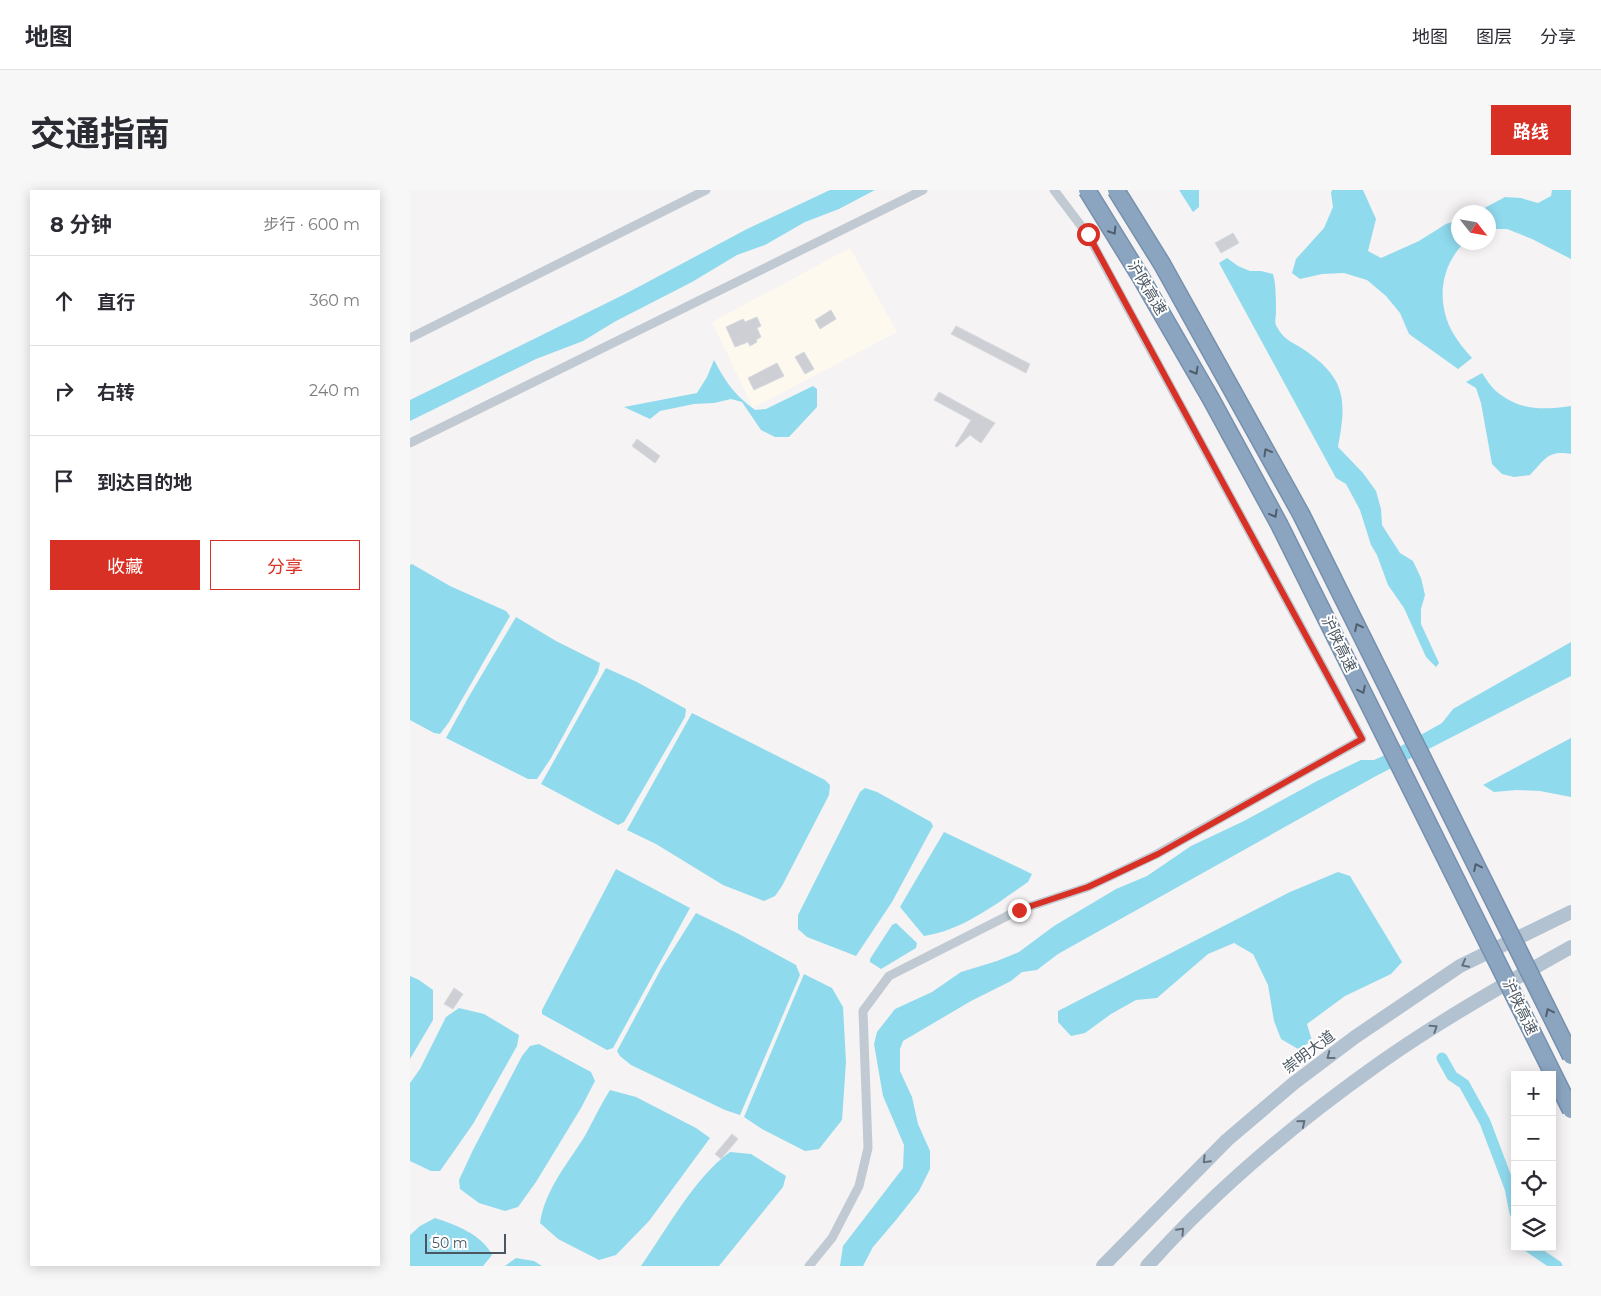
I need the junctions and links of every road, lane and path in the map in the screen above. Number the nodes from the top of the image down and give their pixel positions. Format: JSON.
{"nodes":[{"id":1,"x":706,"y":190,"type":"edge"},
{"id":2,"x":923,"y":190,"type":"edge"},
{"id":3,"x":1054,"y":190,"type":"edge"},
{"id":4,"x":1087,"y":190,"type":"edge"},
{"id":5,"x":1116,"y":190,"type":"edge"},
{"id":6,"x":410,"y":338,"type":"edge"},
{"id":7,"x":410,"y":443,"type":"edge"},
{"id":8,"x":1571,"y":912,"type":"edge"},
{"id":9,"x":1571,"y":947,"type":"edge"},
{"id":10,"x":1571,"y":1056,"type":"edge"},
{"id":11,"x":1571,"y":1110,"type":"edge"},
{"id":12,"x":809,"y":1266,"type":"edge"},
{"id":13,"x":1103,"y":1266,"type":"edge"},
{"id":14,"x":1147,"y":1266,"type":"edge"}],
"edges":[{"from":1,"to":6,"type":"street"},
{"from":2,"to":7,"type":"street"},
{"from":3,"to":12,"type":"street"},
{"from":4,"to":11,"type":"highway","name":"沪陕高速","one_way":true,"bridge":true},
{"from":10,"to":5,"type":"highway","name":"沪陕高速","one_way":true,"bridge":true},
{"from":8,"to":13,"type":"main road","name":"崇明大道","one_way":true},
{"from":14,"to":9,"type":"main road","one_way":true}]}
